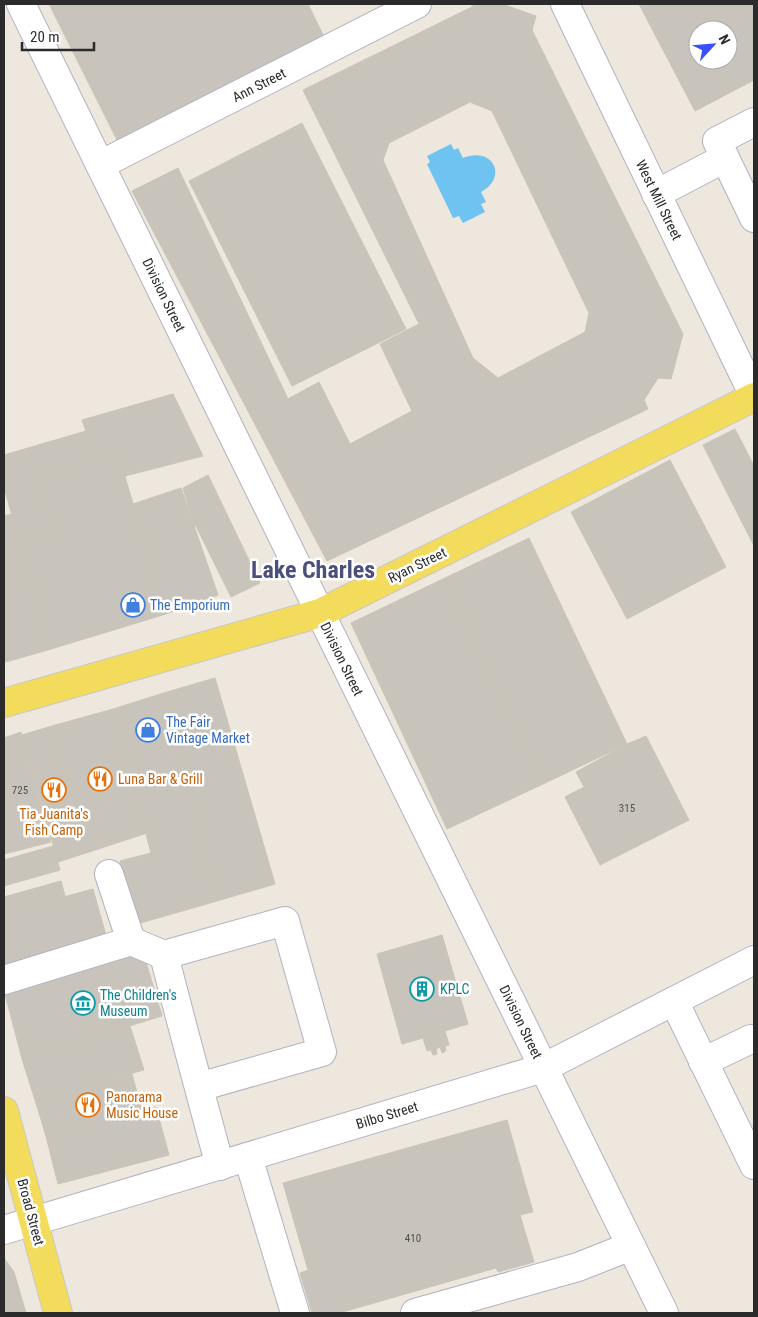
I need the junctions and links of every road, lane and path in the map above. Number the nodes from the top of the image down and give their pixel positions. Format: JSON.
{"nodes":[{"id":1,"x":21,"y":4,"type":"edge"},
{"id":2,"x":417,"y":4,"type":"edge"},
{"id":3,"x":565,"y":4,"type":"edge"},
{"id":4,"x":754,"y":122,"type":"edge"},
{"id":5,"x":725,"y":158,"type":"junction"},
{"id":6,"x":100,"y":165,"type":"junction"},
{"id":7,"x":656,"y":194,"type":"junction"},
{"id":8,"x":754,"y":218,"type":"edge"},
{"id":9,"x":754,"y":397,"type":"edge"},
{"id":10,"x":320,"y":613,"type":"junction"},
{"id":11,"x":4,"y":703,"type":"edge"},
{"id":12,"x":109,"y":874,"type":"dead end"},
{"id":13,"x":130,"y":941,"type":"junction"},
{"id":14,"x":164,"y":955,"type":"junction"},
{"id":15,"x":754,"y":960,"type":"edge"},
{"id":16,"x":4,"y":980,"type":"edge"},
{"id":17,"x":674,"y":1001,"type":"junction"},
{"id":18,"x":754,"y":1040,"type":"edge"},
{"id":19,"x":703,"y":1062,"type":"junction"},
{"id":20,"x":543,"y":1068,"type":"junction"},
{"id":21,"x":199,"y":1088,"type":"junction"},
{"id":22,"x":4,"y":1111,"type":"edge"},
{"id":23,"x":248,"y":1157,"type":"junction"},
{"id":24,"x":754,"y":1165,"type":"edge"},
{"id":25,"x":220,"y":1166,"type":"junction"},
{"id":26,"x":33,"y":1222,"type":"junction"},
{"id":27,"x":4,"y":1230,"type":"edge"},
{"id":28,"x":631,"y":1246,"type":"junction"},
{"id":29,"x":58,"y":1313,"type":"edge"},
{"id":30,"x":295,"y":1313,"type":"edge"},
{"id":31,"x":415,"y":1313,"type":"edge"},
{"id":32,"x":664,"y":1313,"type":"edge"}],
"edges":[{"from":1,"to":6,"type":"street","name":"Division Street"},
{"from":2,"to":6,"type":"street","name":"Ann Street"},
{"from":3,"to":7,"type":"street","name":"West Mill Street"},
{"from":4,"to":5,"type":"street"},
{"from":5,"to":7,"type":"street"},
{"from":5,"to":8,"type":"street"},
{"from":6,"to":10,"type":"street","name":"Division Street"},
{"from":7,"to":9,"type":"street","name":"West Mill Street"},
{"from":9,"to":10,"type":"main road","name":"Ryan Street"},
{"from":10,"to":11,"type":"main road","name":"Ryan Street"},
{"from":10,"to":20,"type":"street","name":"Division Street"},
{"from":12,"to":13,"type":"street"},
{"from":13,"to":14,"type":"street"},
{"from":13,"to":16,"type":"street"},
{"from":14,"to":21,"type":"street"},
{"from":14,"to":21,"type":"street"},
{"from":15,"to":17,"type":"street","name":"Bilbo Street"},
{"from":17,"to":19,"type":"street"},
{"from":17,"to":20,"type":"street","name":"Bilbo Street"},
{"from":18,"to":19,"type":"street"},
{"from":19,"to":24,"type":"street"},
{"from":20,"to":23,"type":"street","name":"Bilbo Street"},
{"from":20,"to":28,"type":"street","name":"Division Street"},
{"from":21,"to":25,"type":"street"},
{"from":22,"to":26,"type":"main road","name":"Broad Street"},
{"from":23,"to":25,"type":"street","name":"Bilbo Street"},
{"from":23,"to":30,"type":"street"},
{"from":25,"to":26,"type":"street","name":"Bilbo Street"},
{"from":26,"to":27,"type":"street","name":"Bilbo Street"},
{"from":26,"to":29,"type":"main road","name":"Broad Street"},
{"from":28,"to":31,"type":"street"},
{"from":28,"to":32,"type":"street","name":"Division Street"}]}
